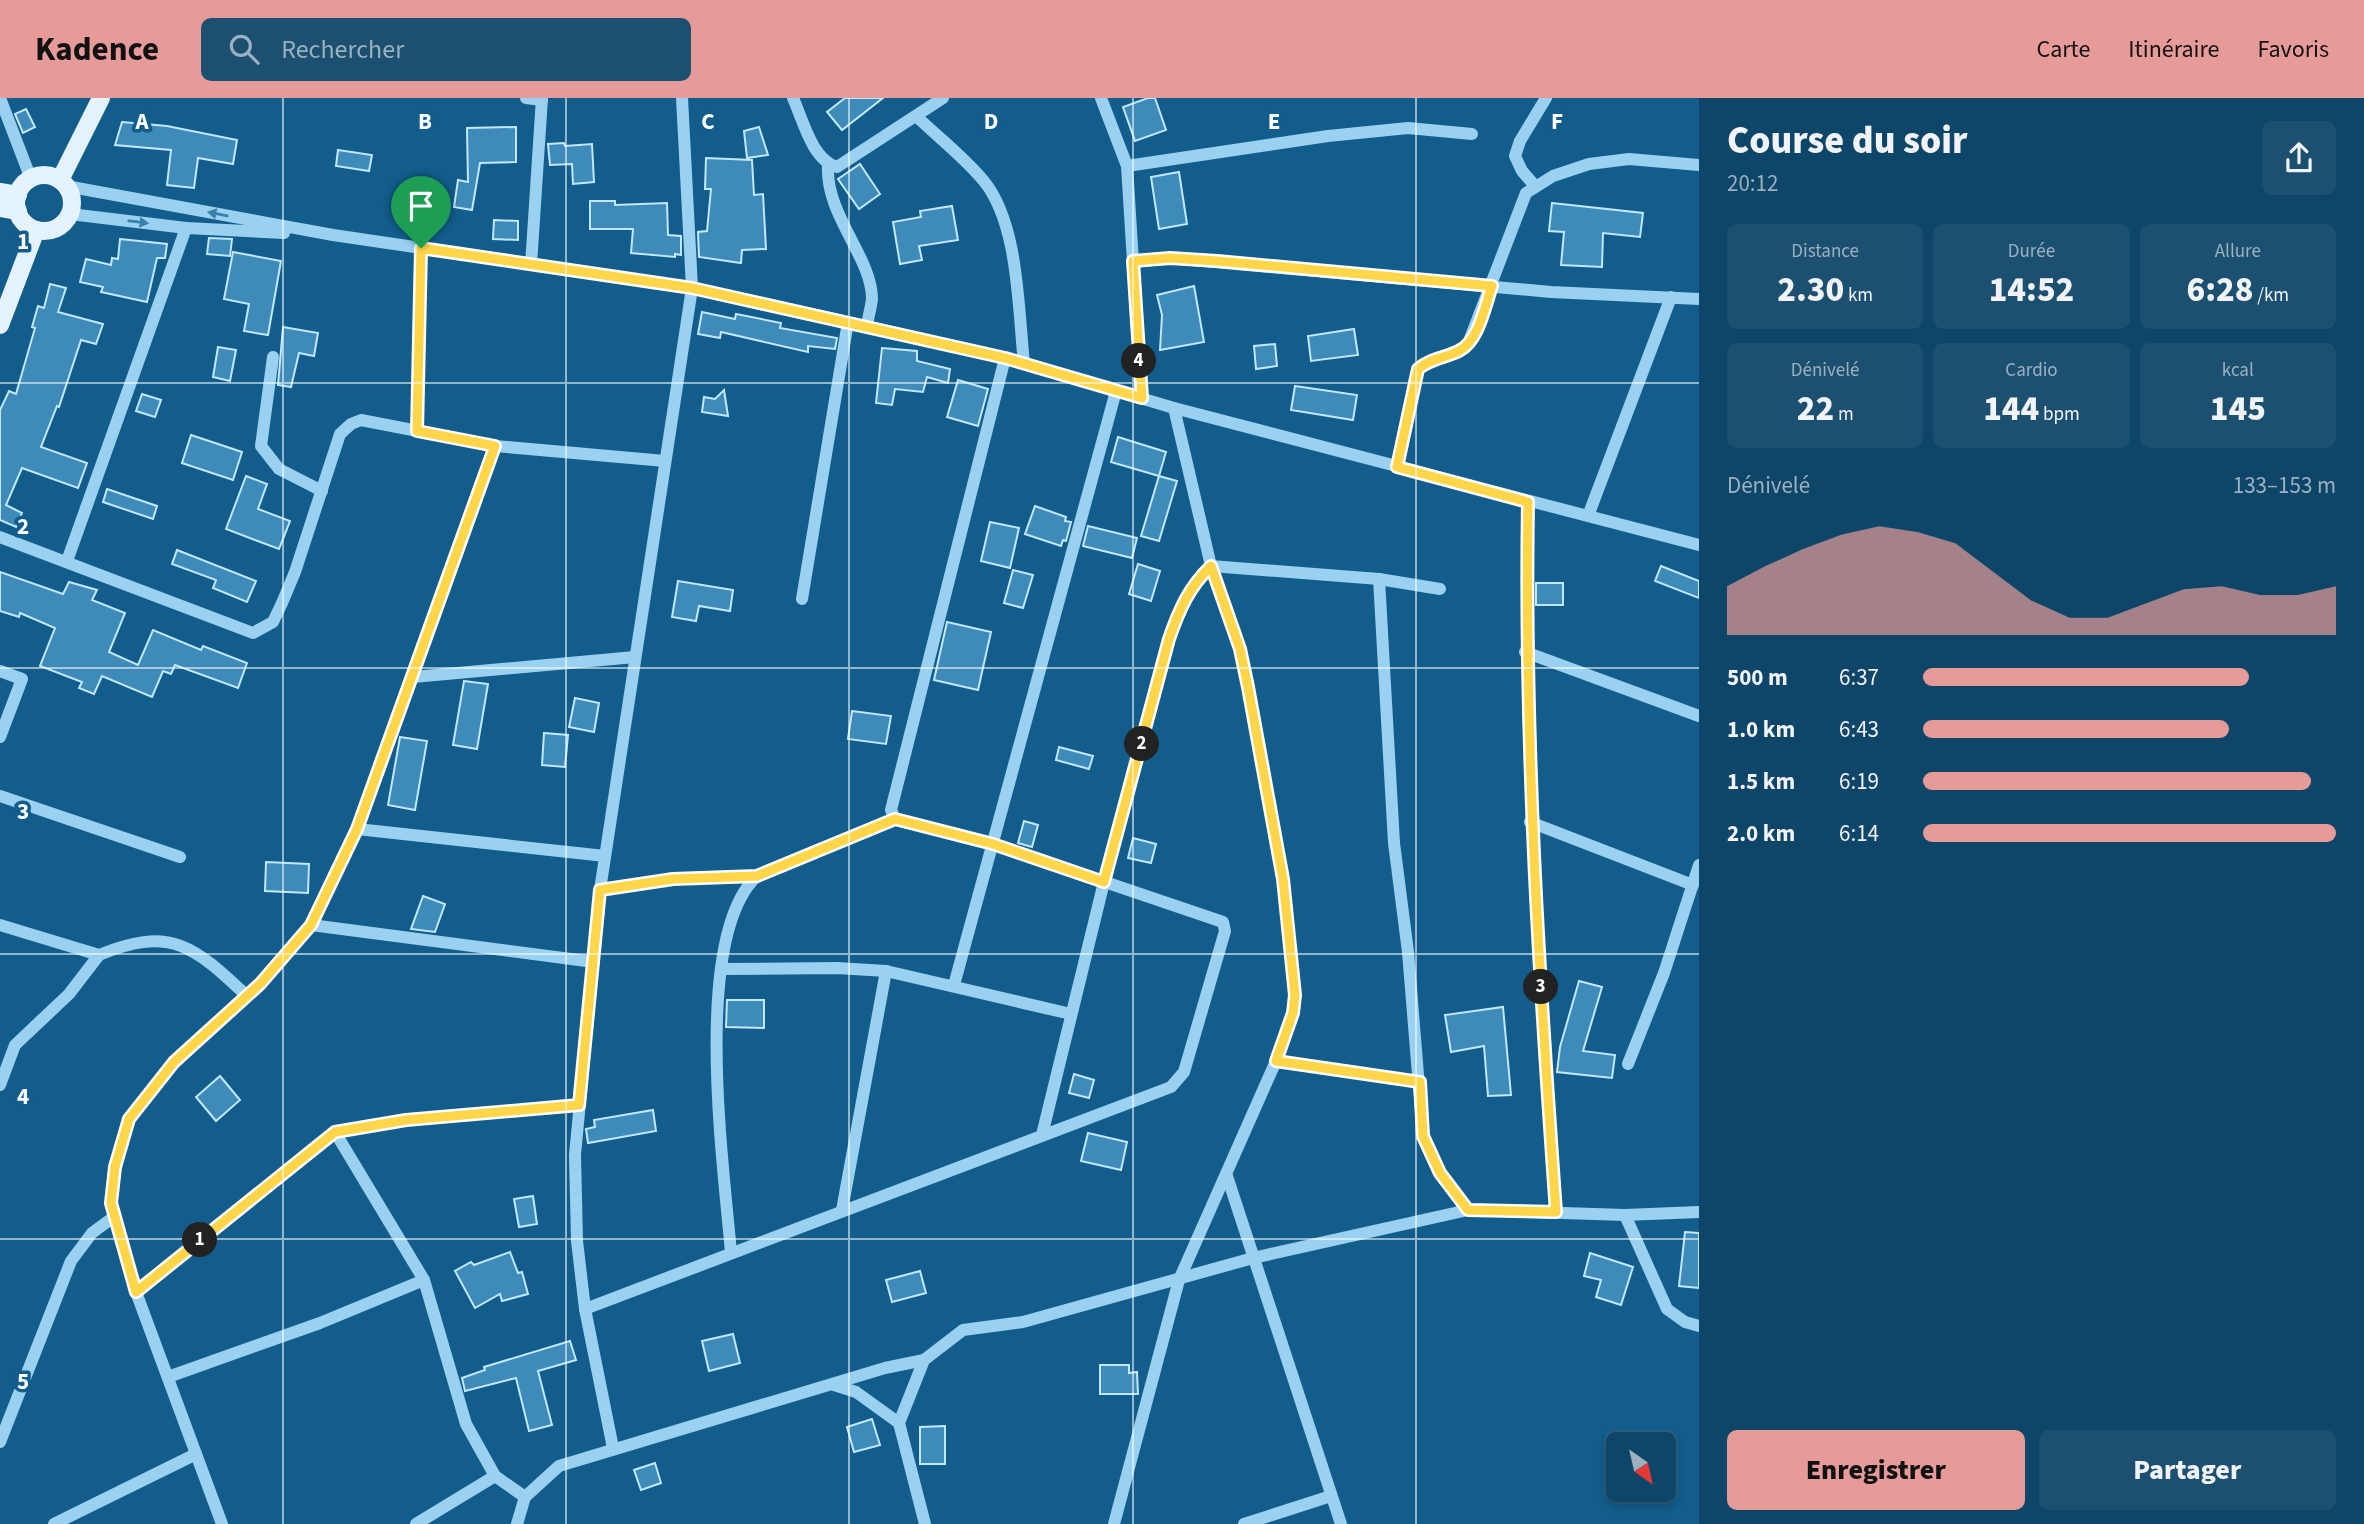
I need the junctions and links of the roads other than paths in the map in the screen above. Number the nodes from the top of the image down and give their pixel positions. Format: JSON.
{"nodes":[{"id":1,"x":0,"y":98,"type":"edge"},
{"id":2,"x":101,"y":98,"type":"edge"},
{"id":3,"x":526,"y":98,"type":"edge"},
{"id":4,"x":682,"y":98,"type":"edge"},
{"id":5,"x":793,"y":98,"type":"edge"},
{"id":6,"x":943,"y":98,"type":"edge"},
{"id":7,"x":1101,"y":98,"type":"edge"},
{"id":8,"x":1546,"y":98,"type":"edge"},
{"id":9,"x":542,"y":99,"type":"edge"},
{"id":10,"x":916,"y":116,"type":"junction"},
{"id":11,"x":1472,"y":134,"type":"dead end"},
{"id":12,"x":828,"y":165,"type":"junction"},
{"id":13,"x":1699,"y":165,"type":"edge"},
{"id":14,"x":1126,"y":166,"type":"junction"},
{"id":15,"x":31,"y":179,"type":"junction"},
{"id":16,"x":63,"y":183,"type":"junction"},
{"id":17,"x":1535,"y":186,"type":"junction"},
{"id":18,"x":9,"y":202,"type":"edge"},
{"id":19,"x":70,"y":214,"type":"junction"},
{"id":20,"x":186,"y":228,"type":"junction"},
{"id":21,"x":36,"y":230,"type":"junction"},
{"id":22,"x":333,"y":235,"type":"junction"},
{"id":23,"x":421,"y":248,"type":"junction"},
{"id":24,"x":1133,"y":261,"type":"junction"},
{"id":25,"x":531,"y":265,"type":"junction"},
{"id":26,"x":1492,"y":286,"type":"junction"},
{"id":27,"x":692,"y":288,"type":"junction"},
{"id":28,"x":1671,"y":298,"type":"junction"},
{"id":29,"x":1699,"y":299,"type":"edge"},
{"id":30,"x":848,"y":322,"type":"junction"},
{"id":31,"x":0,"y":325,"type":"edge"},
{"id":32,"x":867,"y":326,"type":"junction"},
{"id":33,"x":273,"y":357,"type":"dead end"},
{"id":34,"x":1005,"y":358,"type":"junction"},
{"id":35,"x":1024,"y":363,"type":"junction"},
{"id":36,"x":1116,"y":391,"type":"junction"},
{"id":37,"x":1142,"y":398,"type":"junction"},
{"id":38,"x":1174,"y":408,"type":"junction"},
{"id":39,"x":417,"y":431,"type":"junction"},
{"id":40,"x":495,"y":446,"type":"junction"},
{"id":41,"x":665,"y":461,"type":"junction"},
{"id":42,"x":1397,"y":467,"type":"junction"},
{"id":43,"x":322,"y":491,"type":"junction"},
{"id":44,"x":1528,"y":502,"type":"junction"},
{"id":45,"x":1588,"y":516,"type":"junction"},
{"id":46,"x":0,"y":537,"type":"edge"},
{"id":47,"x":1699,"y":545,"type":"edge"},
{"id":48,"x":67,"y":561,"type":"junction"},
{"id":49,"x":1211,"y":566,"type":"junction"},
{"id":50,"x":1380,"y":579,"type":"junction"},
{"id":51,"x":1440,"y":589,"type":"dead end"},
{"id":52,"x":802,"y":599,"type":"dead end"},
{"id":53,"x":1525,"y":652,"type":"junction"},
{"id":54,"x":635,"y":657,"type":"junction"},
{"id":55,"x":0,"y":671,"type":"edge"},
{"id":56,"x":412,"y":677,"type":"junction"},
{"id":57,"x":1699,"y":716,"type":"edge"},
{"id":58,"x":0,"y":737,"type":"edge"},
{"id":59,"x":0,"y":796,"type":"edge"},
{"id":60,"x":895,"y":819,"type":"junction"},
{"id":61,"x":1531,"y":822,"type":"junction"},
{"id":62,"x":357,"y":829,"type":"junction"},
{"id":63,"x":993,"y":844,"type":"junction"},
{"id":64,"x":605,"y":856,"type":"junction"},
{"id":65,"x":180,"y":857,"type":"dead end"},
{"id":66,"x":1699,"y":865,"type":"edge"},
{"id":67,"x":757,"y":876,"type":"junction"},
{"id":68,"x":1104,"y":882,"type":"junction"},
{"id":69,"x":1693,"y":885,"type":"junction"},
{"id":70,"x":600,"y":890,"type":"junction"},
{"id":71,"x":0,"y":925,"type":"edge"},
{"id":72,"x":311,"y":925,"type":"junction"},
{"id":73,"x":99,"y":956,"type":"junction"},
{"id":74,"x":594,"y":962,"type":"junction"},
{"id":75,"x":721,"y":969,"type":"junction"},
{"id":76,"x":886,"y":971,"type":"junction"},
{"id":77,"x":954,"y":985,"type":"junction"},
{"id":78,"x":247,"y":996,"type":"junction"},
{"id":79,"x":1070,"y":1014,"type":"junction"},
{"id":80,"x":1276,"y":1061,"type":"junction"},
{"id":81,"x":1628,"y":1064,"type":"dead end"},
{"id":82,"x":1420,"y":1082,"type":"junction"},
{"id":83,"x":0,"y":1084,"type":"edge"},
{"id":84,"x":579,"y":1105,"type":"junction"},
{"id":85,"x":335,"y":1132,"type":"junction"},
{"id":86,"x":1042,"y":1135,"type":"junction"},
{"id":87,"x":1227,"y":1176,"type":"junction"},
{"id":88,"x":842,"y":1210,"type":"junction"},
{"id":89,"x":1468,"y":1210,"type":"junction"},
{"id":90,"x":1556,"y":1212,"type":"junction"},
{"id":91,"x":1699,"y":1212,"type":"edge"},
{"id":92,"x":1625,"y":1215,"type":"junction"},
{"id":93,"x":115,"y":1216,"type":"junction"},
{"id":94,"x":731,"y":1252,"type":"junction"},
{"id":95,"x":1253,"y":1258,"type":"junction"},
{"id":96,"x":424,"y":1280,"type":"junction"},
{"id":97,"x":1179,"y":1280,"type":"junction"},
{"id":98,"x":136,"y":1292,"type":"junction"},
{"id":99,"x":584,"y":1309,"type":"junction"},
{"id":100,"x":1699,"y":1326,"type":"edge"},
{"id":101,"x":924,"y":1360,"type":"junction"},
{"id":102,"x":168,"y":1377,"type":"junction"},
{"id":103,"x":834,"y":1385,"type":"junction"},
{"id":104,"x":899,"y":1423,"type":"junction"},
{"id":105,"x":0,"y":1442,"type":"edge"},
{"id":106,"x":613,"y":1448,"type":"junction"},
{"id":107,"x":196,"y":1454,"type":"junction"},
{"id":108,"x":495,"y":1476,"type":"junction"},
{"id":109,"x":1331,"y":1496,"type":"junction"},
{"id":110,"x":525,"y":1497,"type":"junction"},
{"id":111,"x":54,"y":1524,"type":"edge"},
{"id":112,"x":222,"y":1524,"type":"edge"},
{"id":113,"x":416,"y":1524,"type":"edge"},
{"id":114,"x":517,"y":1524,"type":"edge"},
{"id":115,"x":925,"y":1524,"type":"edge"},
{"id":116,"x":1114,"y":1524,"type":"edge"},
{"id":117,"x":1244,"y":1524,"type":"edge"},
{"id":118,"x":1340,"y":1524,"type":"edge"}],
"edges":[{"from":1,"to":15,"type":"street"},
{"from":2,"to":16,"type":"main road"},
{"from":3,"to":9,"type":"street"},
{"from":4,"to":27,"type":"street"},
{"from":5,"to":12,"type":"street"},
{"from":6,"to":10,"type":"street"},
{"from":7,"to":14,"type":"street"},
{"from":8,"to":17,"type":"street"},
{"from":9,"to":25,"type":"street"},
{"from":10,"to":12,"type":"street"},
{"from":10,"to":35,"type":"street"},
{"from":11,"to":14,"type":"street"},
{"from":12,"to":32,"type":"street"},
{"from":13,"to":17,"type":"street"},
{"from":14,"to":24,"type":"street"},
{"from":15,"to":16,"type":"main road"},
{"from":15,"to":18,"type":"main road"},
{"from":16,"to":19,"type":"main road"},
{"from":22,"to":16,"type":"street","one_way":true},
{"from":17,"to":26,"type":"street"},
{"from":18,"to":21,"type":"main road"},
{"from":19,"to":20,"type":"street","one_way":true},
{"from":19,"to":21,"type":"main road"},
{"from":20,"to":22,"type":"street"},
{"from":20,"to":48,"type":"street"},
{"from":21,"to":31,"type":"main road"},
{"from":22,"to":23,"type":"street"},
{"from":23,"to":25,"type":"street"},
{"from":23,"to":39,"type":"street"},
{"from":24,"to":26,"type":"street"},
{"from":24,"to":37,"type":"street"},
{"from":25,"to":27,"type":"street"},
{"from":26,"to":28,"type":"street"},
{"from":26,"to":42,"type":"street"},
{"from":27,"to":30,"type":"street"},
{"from":27,"to":41,"type":"street"},
{"from":28,"to":29,"type":"street"},
{"from":28,"to":45,"type":"street"},
{"from":30,"to":32,"type":"street"},
{"from":30,"to":52,"type":"street"},
{"from":32,"to":34,"type":"street"},
{"from":33,"to":43,"type":"street"},
{"from":34,"to":35,"type":"street"},
{"from":34,"to":60,"type":"street"},
{"from":35,"to":36,"type":"street"},
{"from":36,"to":37,"type":"street"},
{"from":36,"to":63,"type":"street"},
{"from":37,"to":38,"type":"street"},
{"from":38,"to":42,"type":"street"},
{"from":38,"to":49,"type":"street"},
{"from":39,"to":40,"type":"street"},
{"from":39,"to":43,"type":"street"},
{"from":40,"to":41,"type":"street"},
{"from":40,"to":56,"type":"street"},
{"from":41,"to":54,"type":"street"},
{"from":42,"to":44,"type":"street"},
{"from":43,"to":48,"type":"street"},
{"from":44,"to":45,"type":"street"},
{"from":44,"to":53,"type":"street"},
{"from":45,"to":47,"type":"street"},
{"from":46,"to":48,"type":"street"},
{"from":49,"to":50,"type":"street"},
{"from":49,"to":68,"type":"street"},
{"from":49,"to":80,"type":"street"},
{"from":50,"to":51,"type":"street"},
{"from":50,"to":82,"type":"street"},
{"from":53,"to":57,"type":"street"},
{"from":53,"to":61,"type":"street"},
{"from":54,"to":56,"type":"street"},
{"from":54,"to":64,"type":"street"},
{"from":55,"to":58,"type":"street"},
{"from":56,"to":62,"type":"street"},
{"from":59,"to":65,"type":"street"},
{"from":60,"to":63,"type":"street"},
{"from":60,"to":67,"type":"street"},
{"from":61,"to":69,"type":"street"},
{"from":61,"to":90,"type":"street"},
{"from":62,"to":64,"type":"street"},
{"from":62,"to":72,"type":"street"},
{"from":63,"to":68,"type":"street"},
{"from":63,"to":77,"type":"street"},
{"from":64,"to":70,"type":"street"},
{"from":66,"to":69,"type":"street"},
{"from":67,"to":70,"type":"street"},
{"from":67,"to":75,"type":"street"},
{"from":68,"to":79,"type":"street"},
{"from":68,"to":86,"type":"street"},
{"from":69,"to":81,"type":"street"},
{"from":70,"to":74,"type":"street"},
{"from":71,"to":73,"type":"street"},
{"from":72,"to":74,"type":"street"},
{"from":72,"to":78,"type":"street"},
{"from":73,"to":78,"type":"street"},
{"from":73,"to":83,"type":"street"},
{"from":74,"to":84,"type":"street"},
{"from":75,"to":76,"type":"street"},
{"from":75,"to":94,"type":"street"},
{"from":76,"to":77,"type":"street"},
{"from":76,"to":88,"type":"street"},
{"from":77,"to":79,"type":"street"},
{"from":78,"to":93,"type":"street"},
{"from":79,"to":86,"type":"street"},
{"from":80,"to":82,"type":"street"},
{"from":80,"to":87,"type":"street"},
{"from":82,"to":89,"type":"street"},
{"from":84,"to":85,"type":"street"},
{"from":84,"to":99,"type":"street"},
{"from":85,"to":96,"type":"street"},
{"from":85,"to":98,"type":"street"},
{"from":86,"to":88,"type":"street"},
{"from":87,"to":95,"type":"street"},
{"from":87,"to":97,"type":"street"},
{"from":88,"to":94,"type":"street"},
{"from":89,"to":90,"type":"street"},
{"from":89,"to":95,"type":"street"},
{"from":90,"to":92,"type":"street"},
{"from":91,"to":92,"type":"street"},
{"from":92,"to":100,"type":"street"},
{"from":93,"to":98,"type":"street"},
{"from":93,"to":105,"type":"street"},
{"from":94,"to":99,"type":"street"},
{"from":95,"to":97,"type":"street"},
{"from":95,"to":109,"type":"street"},
{"from":96,"to":102,"type":"street"},
{"from":96,"to":108,"type":"street"},
{"from":97,"to":101,"type":"street"},
{"from":97,"to":116,"type":"street"},
{"from":98,"to":102,"type":"street"},
{"from":99,"to":106,"type":"street"},
{"from":101,"to":103,"type":"street"},
{"from":101,"to":104,"type":"street"},
{"from":102,"to":107,"type":"street"},
{"from":103,"to":104,"type":"street"},
{"from":103,"to":106,"type":"street"},
{"from":104,"to":115,"type":"street"},
{"from":106,"to":110,"type":"street"},
{"from":107,"to":111,"type":"street"},
{"from":107,"to":112,"type":"street"},
{"from":108,"to":110,"type":"street"},
{"from":108,"to":113,"type":"street"},
{"from":109,"to":117,"type":"street"},
{"from":109,"to":118,"type":"street"},
{"from":110,"to":114,"type":"street"}]}
